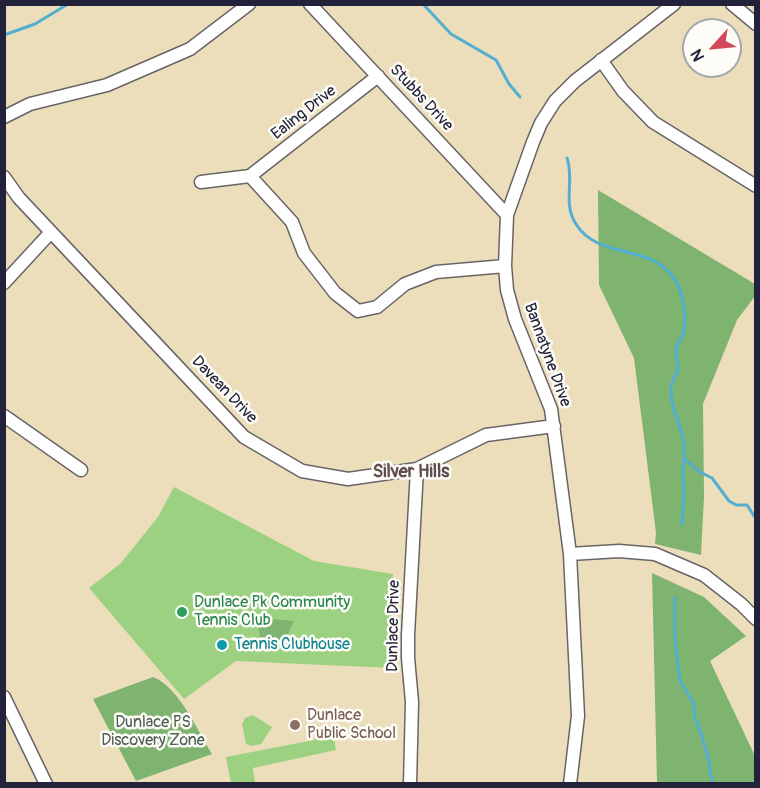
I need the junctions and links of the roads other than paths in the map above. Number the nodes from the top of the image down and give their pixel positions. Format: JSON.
{"nodes":[{"id":1,"x":249,"y":4,"type":"edge"},
{"id":2,"x":310,"y":4,"type":"edge"},
{"id":3,"x":674,"y":4,"type":"edge"},
{"id":4,"x":732,"y":4,"type":"edge"},
{"id":5,"x":756,"y":24,"type":"edge"},
{"id":6,"x":602,"y":60,"type":"junction"},
{"id":7,"x":378,"y":76,"type":"junction"},
{"id":8,"x":4,"y":117,"type":"edge"},
{"id":9,"x":250,"y":176,"type":"junction"},
{"id":10,"x":4,"y":177,"type":"edge"},
{"id":11,"x":201,"y":182,"type":"dead end"},
{"id":12,"x":756,"y":186,"type":"edge"},
{"id":13,"x":507,"y":215,"type":"junction"},
{"id":14,"x":51,"y":232,"type":"junction"},
{"id":15,"x":505,"y":266,"type":"junction"},
{"id":16,"x":4,"y":283,"type":"edge"},
{"id":17,"x":4,"y":416,"type":"edge"},
{"id":18,"x":554,"y":426,"type":"junction"},
{"id":19,"x":417,"y":469,"type":"junction"},
{"id":20,"x":81,"y":470,"type":"dead end"},
{"id":21,"x":570,"y":554,"type":"junction"},
{"id":22,"x":756,"y":619,"type":"edge"},
{"id":23,"x":4,"y":697,"type":"edge"},
{"id":24,"x":46,"y":783,"type":"edge"},
{"id":25,"x":410,"y":783,"type":"edge"},
{"id":26,"x":570,"y":783,"type":"edge"}],
"edges":[{"from":1,"to":8,"type":"street"},
{"from":2,"to":7,"type":"street","name":"Stubbs Drive"},
{"from":3,"to":6,"type":"street","name":"Bannatyne Drive"},
{"from":4,"to":5,"type":"street"},
{"from":6,"to":12,"type":"street"},
{"from":6,"to":13,"type":"street","name":"Bannatyne Drive"},
{"from":7,"to":9,"type":"street","name":"Ealing Drive"},
{"from":7,"to":13,"type":"street","name":"Stubbs Drive"},
{"from":9,"to":11,"type":"street"},
{"from":9,"to":15,"type":"street"},
{"from":10,"to":14,"type":"street","name":"Davean Drive"},
{"from":13,"to":15,"type":"street","name":"Bannatyne Drive"},
{"from":14,"to":16,"type":"street"},
{"from":14,"to":19,"type":"street","name":"Davean Drive"},
{"from":15,"to":18,"type":"street","name":"Bannatyne Drive"},
{"from":17,"to":20,"type":"street"},
{"from":18,"to":19,"type":"street","name":"Davean Drive"},
{"from":18,"to":21,"type":"street","name":"Bannatyne Drive"},
{"from":19,"to":25,"type":"street","name":"Dunlace Drive"},
{"from":21,"to":22,"type":"street"},
{"from":21,"to":26,"type":"street","name":"Bannatyne Drive"},
{"from":23,"to":24,"type":"street"}]}
